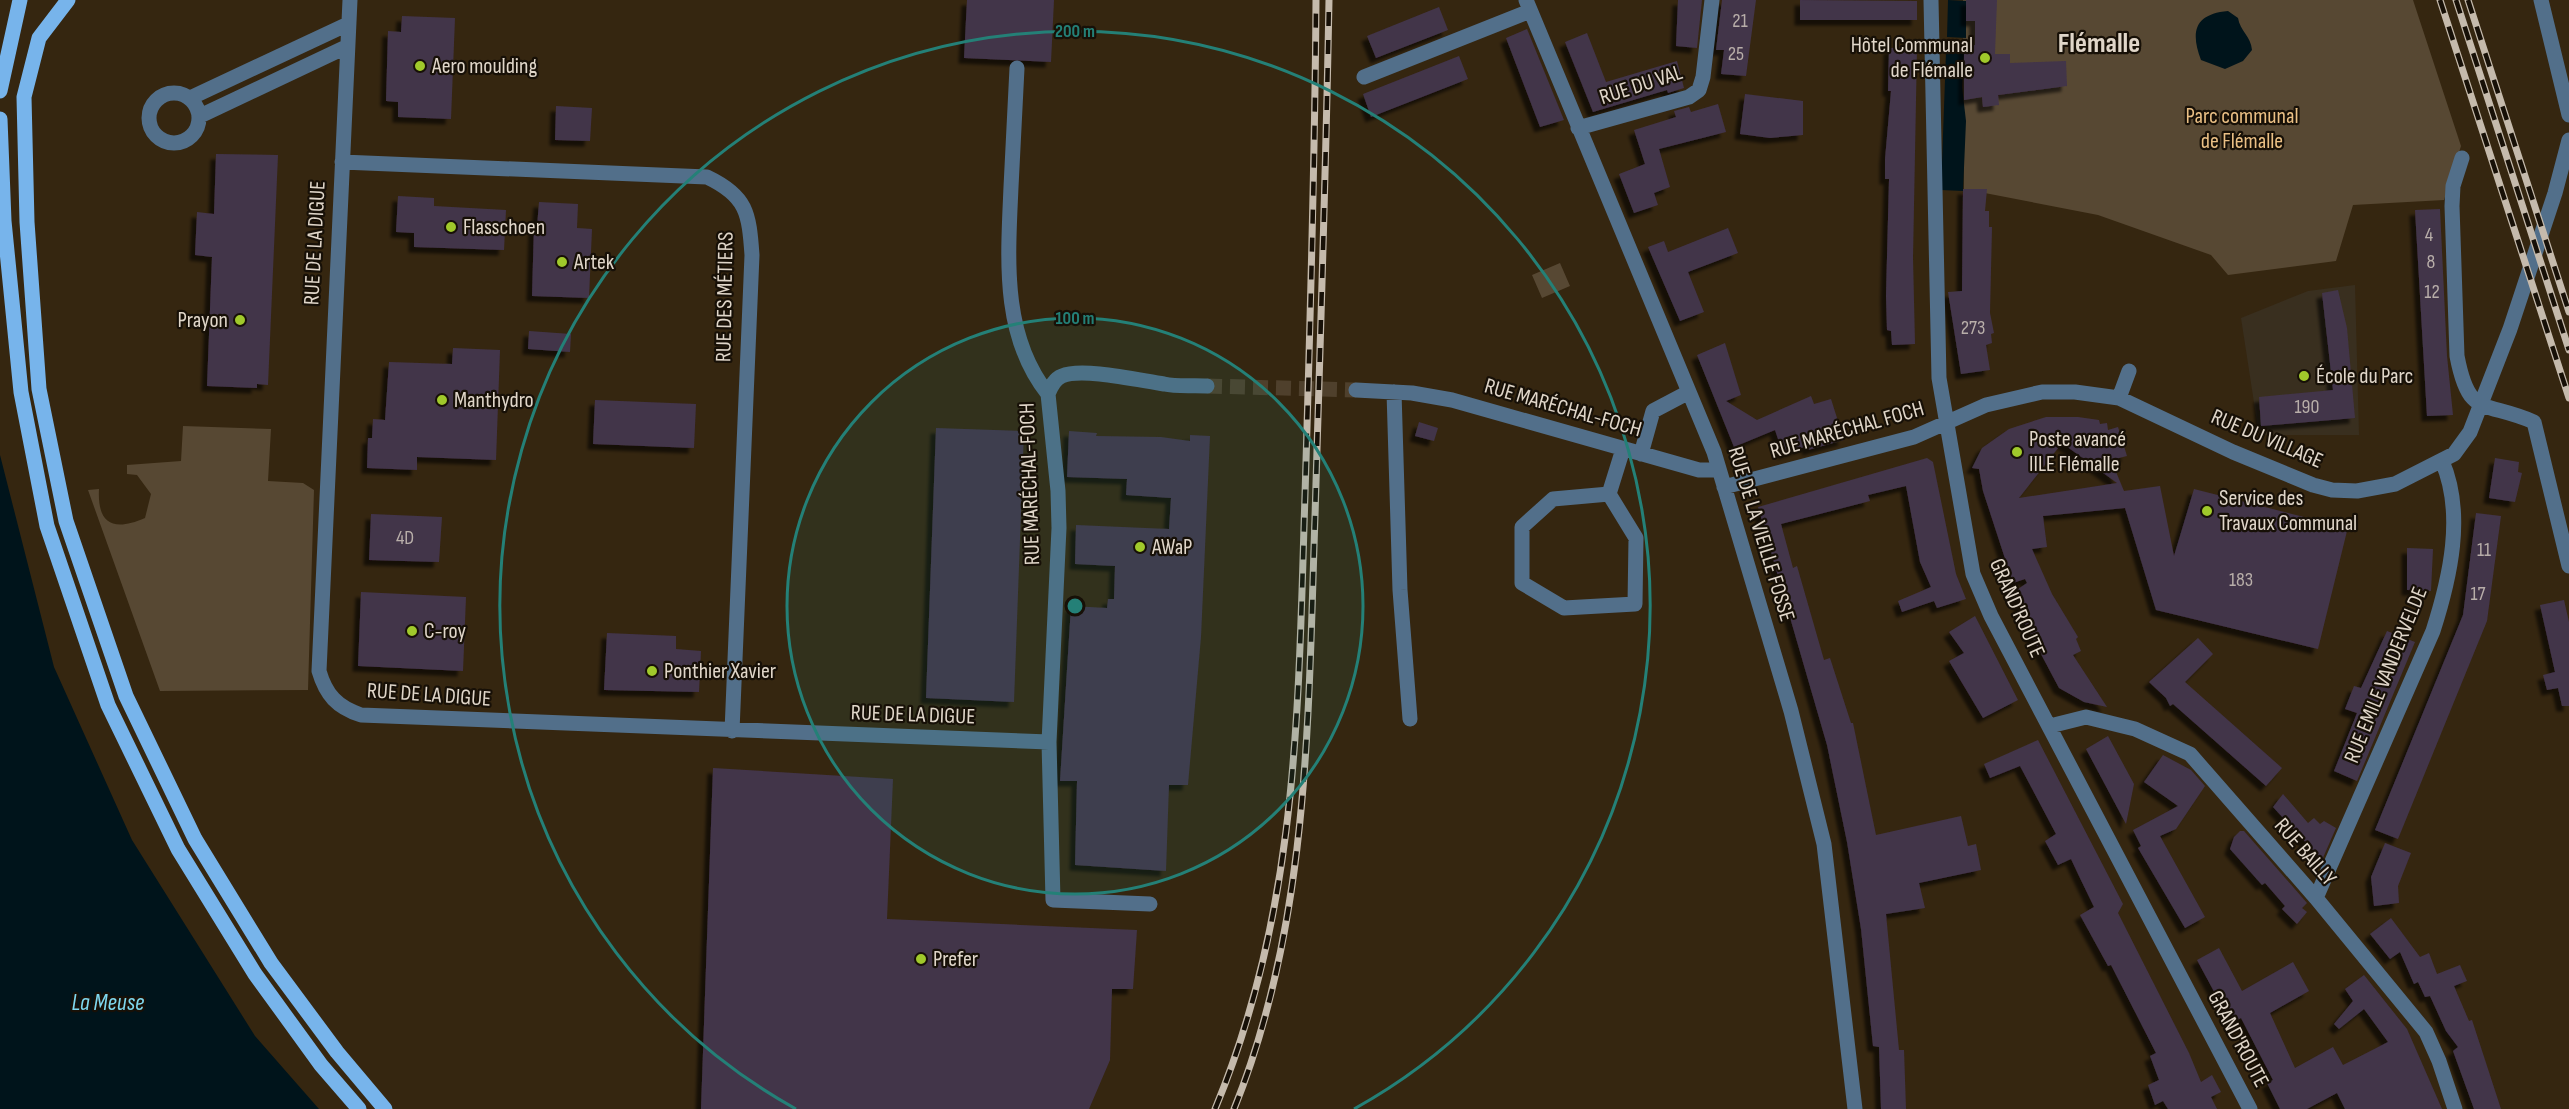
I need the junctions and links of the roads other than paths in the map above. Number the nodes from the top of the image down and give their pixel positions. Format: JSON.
{"nodes":[{"id":1,"x":20,"y":0,"type":"edge"},
{"id":2,"x":68,"y":0,"type":"edge"},
{"id":3,"x":350,"y":0,"type":"edge"},
{"id":4,"x":1712,"y":0,"type":"edge"},
{"id":5,"x":1931,"y":0,"type":"edge"},
{"id":6,"x":2541,"y":0,"type":"edge"},
{"id":7,"x":1528,"y":6,"type":"edge"},
{"id":8,"x":348,"y":24,"type":"junction"},
{"id":9,"x":346,"y":47,"type":"junction"},
{"id":10,"x":1017,"y":68,"type":"dead end"},
{"id":11,"x":1364,"y":77,"type":"dead end"},
{"id":12,"x":0,"y":91,"type":"edge"},
{"id":13,"x":190,"y":98,"type":"junction"},
{"id":14,"x":2569,"y":115,"type":"edge"},
{"id":15,"x":200,"y":116,"type":"junction"},
{"id":16,"x":0,"y":119,"type":"edge"},
{"id":17,"x":1578,"y":128,"type":"junction"},
{"id":18,"x":2569,"y":140,"type":"edge"},
{"id":19,"x":2462,"y":158,"type":"dead end"},
{"id":20,"x":342,"y":162,"type":"junction"},
{"id":21,"x":2130,"y":371,"type":"dead end"},
{"id":22,"x":1207,"y":386,"type":"tunnel mouth"},
{"id":23,"x":1356,"y":390,"type":"tunnel mouth"},
{"id":24,"x":1394,"y":392,"type":"junction"},
{"id":25,"x":1689,"y":392,"type":"junction"},
{"id":26,"x":1048,"y":394,"type":"junction"},
{"id":27,"x":2119,"y":398,"type":"junction"},
{"id":28,"x":2481,"y":405,"type":"junction"},
{"id":29,"x":1948,"y":424,"type":"junction"},
{"id":30,"x":1623,"y":449,"type":"junction"},
{"id":31,"x":1641,"y":454,"type":"junction"},
{"id":32,"x":2442,"y":461,"type":"junction"},
{"id":33,"x":1719,"y":470,"type":"junction"},
{"id":34,"x":1724,"y":487,"type":"junction"},
{"id":35,"x":1609,"y":494,"type":"junction"},
{"id":36,"x":2569,"y":566,"type":"edge"},
{"id":37,"x":1410,"y":719,"type":"dead end"},
{"id":38,"x":2050,"y":726,"type":"junction"},
{"id":39,"x":732,"y":731,"type":"junction"},
{"id":40,"x":1049,"y":742,"type":"junction"},
{"id":41,"x":2316,"y":898,"type":"junction"},
{"id":42,"x":1150,"y":904,"type":"dead end"},
{"id":43,"x":359,"y":1109,"type":"edge"},
{"id":44,"x":385,"y":1109,"type":"edge"},
{"id":45,"x":1855,"y":1109,"type":"edge"},
{"id":46,"x":2250,"y":1109,"type":"edge"},
{"id":47,"x":2455,"y":1109,"type":"edge"}],
"edges":[{"from":1,"to":12,"type":"main road"},
{"from":2,"to":44,"type":"main road"},
{"from":3,"to":8,"type":"street","name":"RUE DE LA DIGUE"},
{"from":4,"to":17,"type":"street","name":"RUE DU VAL"},
{"from":5,"to":29,"type":"street","name":"GRAND'ROUTE"},
{"from":6,"to":14,"type":"street"},
{"from":7,"to":11,"type":"street"},
{"from":7,"to":17,"type":"street","name":"RUE DE LA VIEILLE FOSSE"},
{"from":8,"to":9,"type":"street","name":"RUE DE LA DIGUE"},
{"from":8,"to":13,"type":"street"},
{"from":9,"to":15,"type":"street"},
{"from":9,"to":20,"type":"street","name":"RUE DE LA DIGUE"},
{"from":10,"to":26,"type":"street"},
{"from":13,"to":15,"type":"street"},
{"from":13,"to":15,"type":"street"},
{"from":16,"to":43,"type":"main road"},
{"from":17,"to":25,"type":"street","name":"RUE DE LA VIEILLE FOSSE"},
{"from":18,"to":28,"type":"street","name":"RUE DU VILLAGE"},
{"from":19,"to":28,"type":"street"},
{"from":20,"to":39,"type":"street","name":"RUE DES MÉTIERS"},
{"from":20,"to":39,"type":"street","name":"RUE DE LA DIGUE"},
{"from":21,"to":27,"type":"street"},
{"from":22,"to":26,"type":"street","name":"RUE MARÉCHAL-FOCH"},
{"from":23,"to":24,"type":"street","name":"RUE MARÉCHAL-FOCH"},
{"from":24,"to":30,"type":"street","name":"RUE MARÉCHAL-FOCH"},
{"from":24,"to":37,"type":"street"},
{"from":25,"to":31,"type":"street"},
{"from":25,"to":33,"type":"street","name":"RUE DE LA VIEILLE FOSSE"},
{"from":26,"to":40,"type":"street","name":"RUE MARÉCHAL-FOCH"},
{"from":27,"to":29,"type":"street","name":"RUE DU VILLAGE"},
{"from":27,"to":32,"type":"street","name":"RUE DU VILLAGE"},
{"from":28,"to":32,"type":"street","name":"RUE DU VILLAGE"},
{"from":28,"to":36,"type":"street"},
{"from":29,"to":34,"type":"street","name":"RUE MARÉCHAL FOCH"},
{"from":29,"to":38,"type":"street","name":"GRAND'ROUTE"},
{"from":30,"to":31,"type":"street","name":"RUE MARÉCHAL-FOCH"},
{"from":30,"to":35,"type":"street"},
{"from":31,"to":33,"type":"street","name":"RUE MARÉCHAL-FOCH"},
{"from":32,"to":41,"type":"street","name":"RUE EMILE VANDERVELDE"},
{"from":33,"to":34,"type":"street","name":"RUE DE LA VIEILLE FOSSE"},
{"from":34,"to":45,"type":"street","name":"RUE DE LA VIEILLE FOSSE"},
{"from":35,"to":35,"type":"street"},
{"from":38,"to":41,"type":"street","name":"RUE BAILLY"},
{"from":38,"to":46,"type":"street","name":"GRAND'ROUTE"},
{"from":39,"to":40,"type":"street","name":"RUE DE LA DIGUE"},
{"from":40,"to":42,"type":"street","name":"RUE MARÉCHAL-FOCH"},
{"from":41,"to":47,"type":"street","name":"RUE BAILLY"}]}
